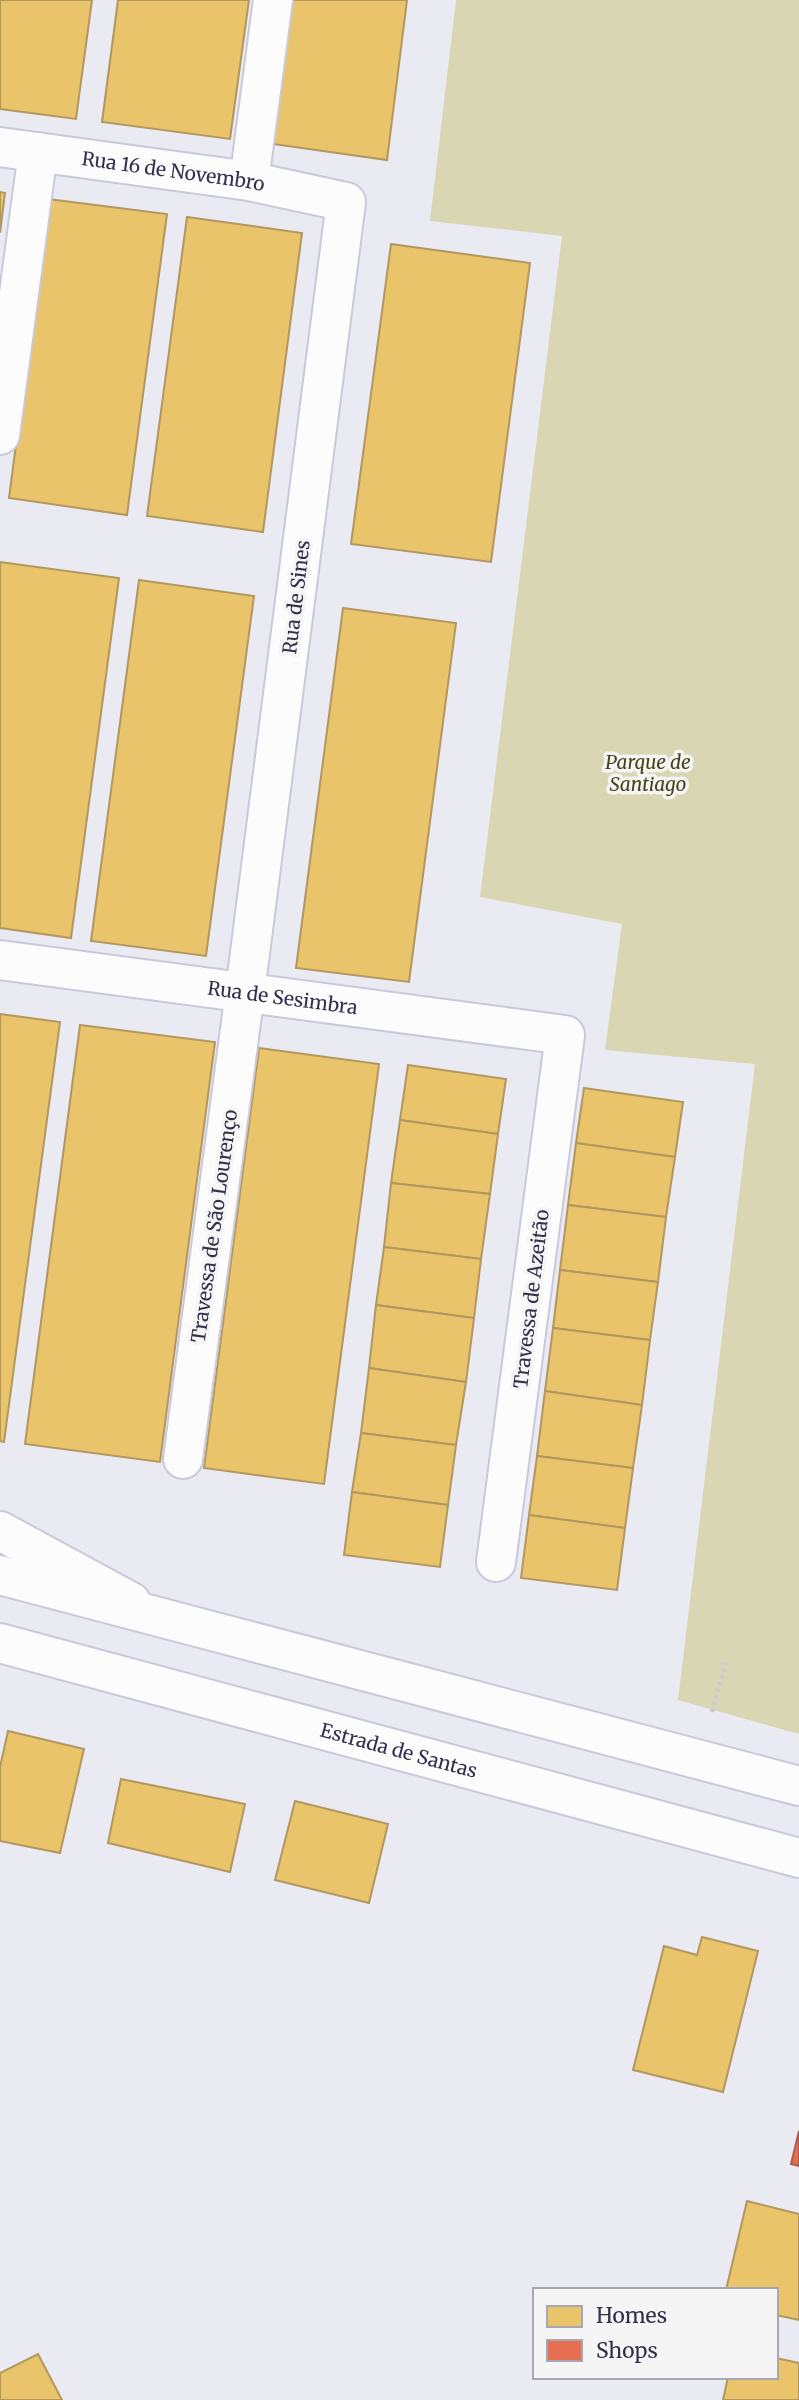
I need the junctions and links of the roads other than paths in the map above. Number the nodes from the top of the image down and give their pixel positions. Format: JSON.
{"nodes":[{"id":1,"x":273,"y":0,"type":"edge"},
{"id":2,"x":0,"y":147,"type":"edge"},
{"id":3,"x":38,"y":152,"type":"junction"},
{"id":4,"x":249,"y":181,"type":"junction"},
{"id":5,"x":346,"y":202,"type":"joint"},
{"id":6,"x":0,"y":435,"type":"edge"},
{"id":7,"x":0,"y":960,"type":"edge"},
{"id":8,"x":245,"y":992,"type":"junction"},
{"id":9,"x":565,"y":1035,"type":"joint"},
{"id":10,"x":183,"y":1459,"type":"dead end"},
{"id":11,"x":0,"y":1531,"type":"edge"},
{"id":12,"x":496,"y":1562,"type":"dead end"},
{"id":13,"x":0,"y":1575,"type":"edge"},
{"id":14,"x":160,"y":1618,"type":"junction"},
{"id":15,"x":0,"y":1643,"type":"edge"},
{"id":16,"x":799,"y":1786,"type":"edge"},
{"id":17,"x":799,"y":1858,"type":"edge"}],
"edges":[{"from":1,"to":4,"type":"street"},
{"from":2,"to":3,"type":"street","name":"Rua 16 de Novembro"},
{"from":3,"to":4,"type":"street","name":"Rua 16 de Novembro"},
{"from":3,"to":6,"type":"street"},
{"from":4,"to":5,"type":"street","name":"Rua 16 de Novembro"},
{"from":5,"to":8,"type":"street","name":"Rua de Sines"},
{"from":7,"to":8,"type":"street","name":"Rua de Sesimbra"},
{"from":8,"to":9,"type":"street","name":"Rua de Sesimbra"},
{"from":8,"to":10,"type":"street","name":"Travessa de São Lourenço"},
{"from":9,"to":12,"type":"street","name":"Travessa de Azeitão"},
{"from":11,"to":14,"type":"street"},
{"from":13,"to":14,"type":"street"},
{"from":14,"to":16,"type":"street"},
{"from":15,"to":17,"type":"street","name":"Estrada de Santas"}]}
